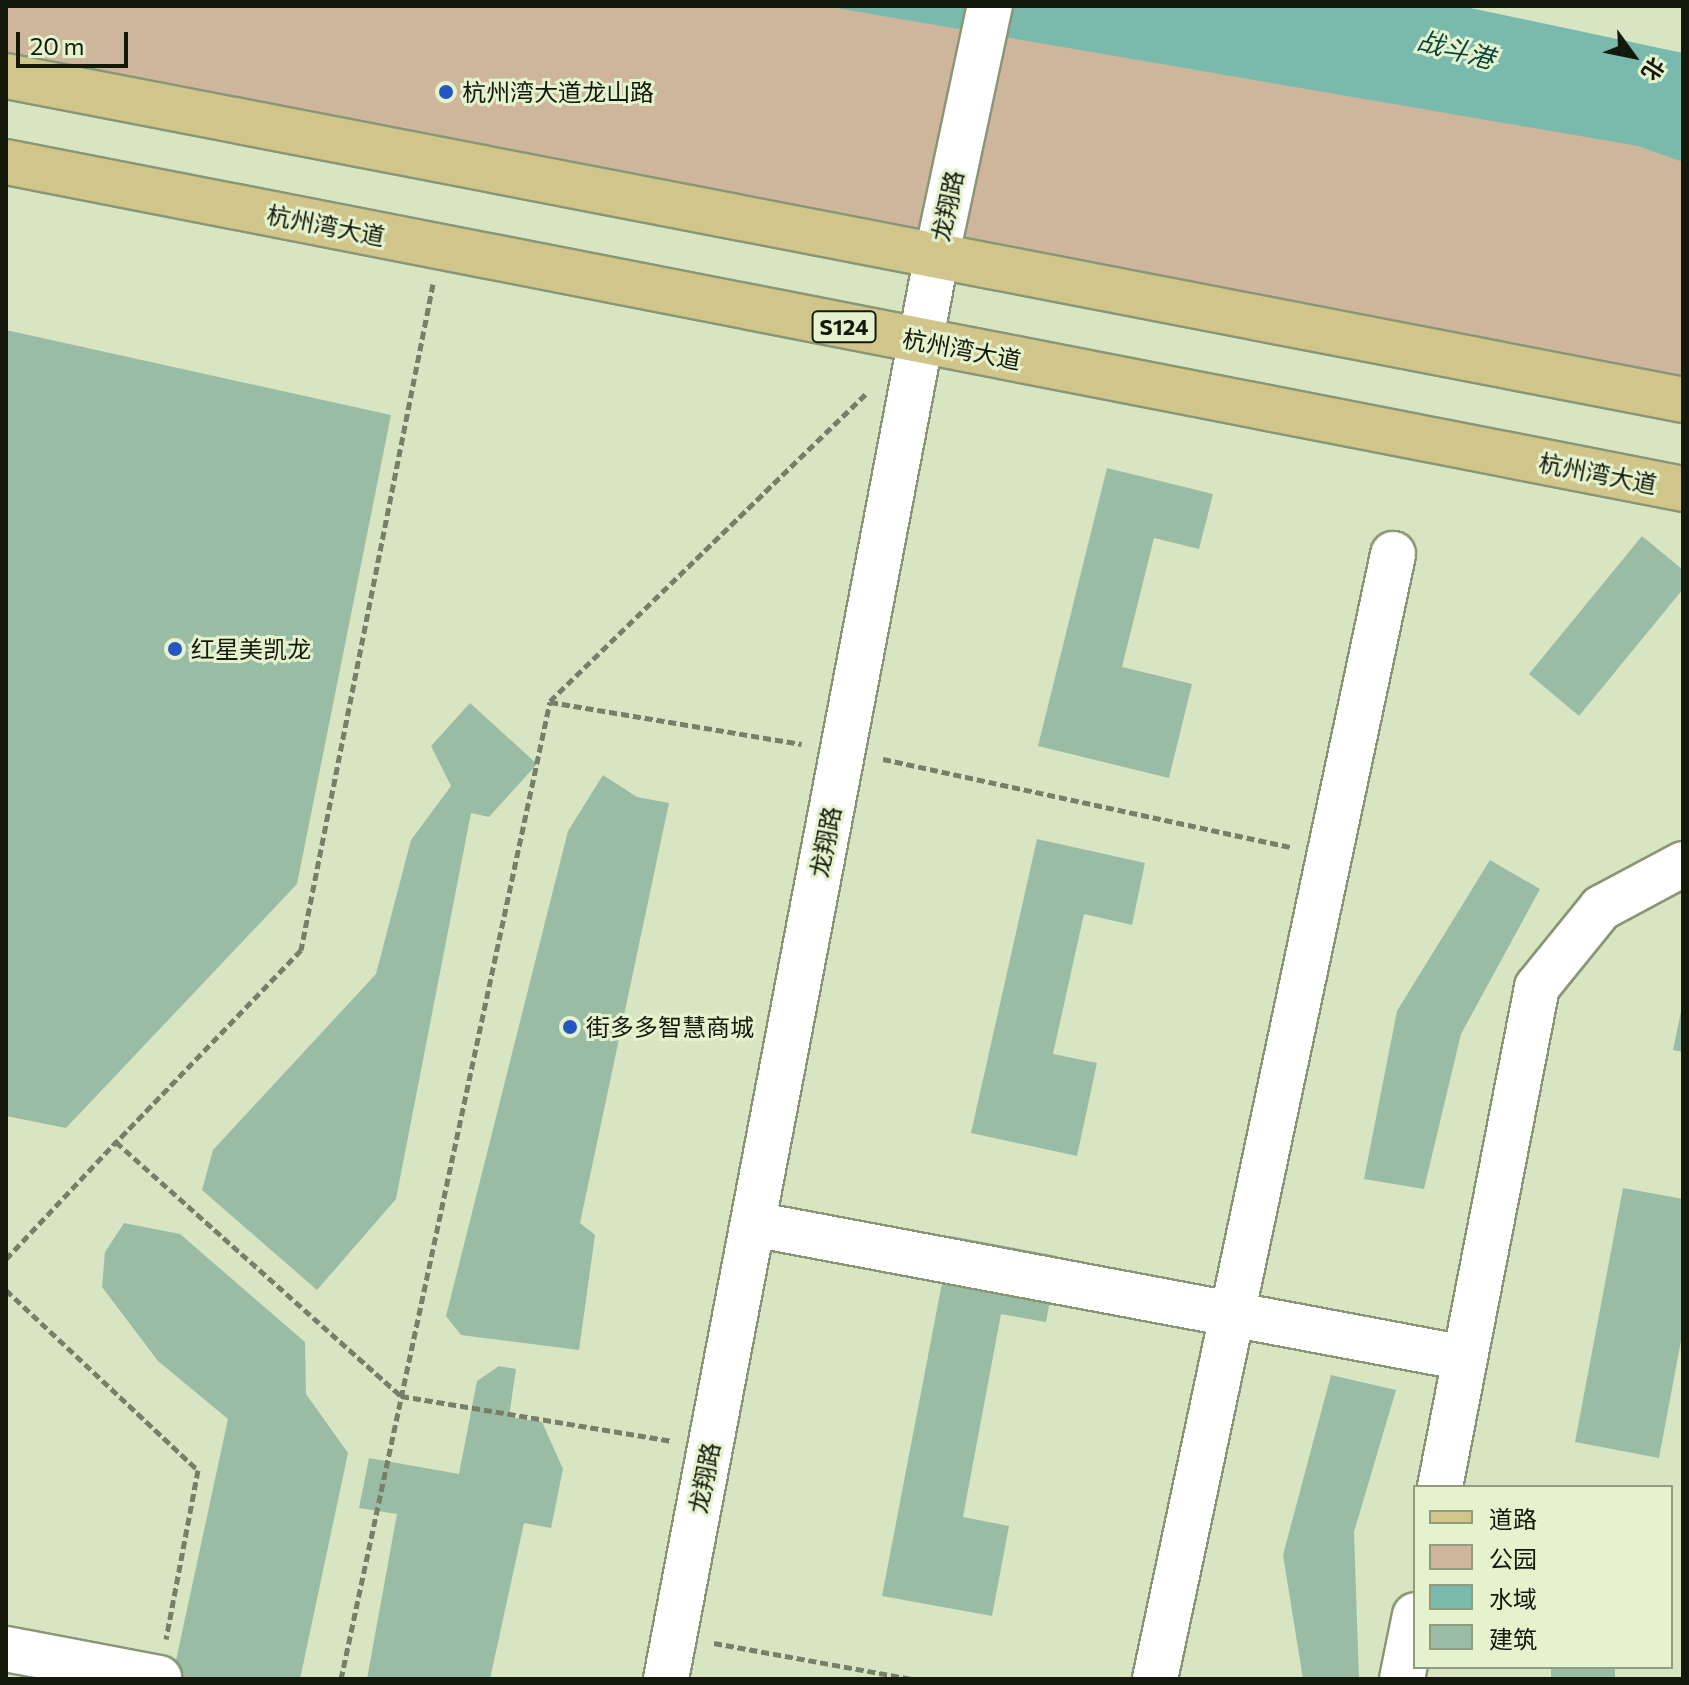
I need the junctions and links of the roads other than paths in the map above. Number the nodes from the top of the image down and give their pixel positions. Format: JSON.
{"nodes":[{"id":1,"x":990,"y":6,"type":"edge"},
{"id":2,"x":6,"y":76,"type":"edge"},
{"id":3,"x":6,"y":162,"type":"edge"},
{"id":4,"x":936,"y":259,"type":"junction"},
{"id":5,"x":920,"y":341,"type":"junction"},
{"id":6,"x":1683,"y":400,"type":"edge"},
{"id":7,"x":1683,"y":489,"type":"edge"},
{"id":8,"x":1393,"y":554,"type":"dead end"},
{"id":9,"x":1683,"y":864,"type":"edge"},
{"id":10,"x":753,"y":1224,"type":"junction"},
{"id":11,"x":1232,"y":1315,"type":"junction"},
{"id":12,"x":1465,"y":1358,"type":"junction"},
{"id":13,"x":1440,"y":1485,"type":"edge"},
{"id":14,"x":1413,"y":1625,"type":"edge"},
{"id":15,"x":6,"y":1649,"type":"edge"},
{"id":16,"x":159,"y":1678,"type":"edge"},
{"id":17,"x":666,"y":1679,"type":"edge"},
{"id":18,"x":1155,"y":1679,"type":"edge"},
{"id":19,"x":1402,"y":1679,"type":"edge"}],
"edges":[{"from":1,"to":4,"type":"street","name":"龙翔路"},
{"from":2,"to":4,"type":"main road"},
{"from":3,"to":5,"type":"main road","name":"杭州湾大道","number":"S124"},
{"from":4,"to":5,"type":"street","name":"龙翔路"},
{"from":4,"to":6,"type":"main road"},
{"from":5,"to":7,"type":"main road","name":"杭州湾大道","number":"S124"},
{"from":5,"to":10,"type":"street","name":"龙翔路"},
{"from":8,"to":11,"type":"street"},
{"from":9,"to":12,"type":"street"},
{"from":10,"to":11,"type":"street"},
{"from":10,"to":17,"type":"street","name":"龙翔路"},
{"from":11,"to":12,"type":"street"},
{"from":11,"to":18,"type":"street"},
{"from":12,"to":13,"type":"street"},
{"from":14,"to":19,"type":"street"},
{"from":15,"to":16,"type":"street"}]}
